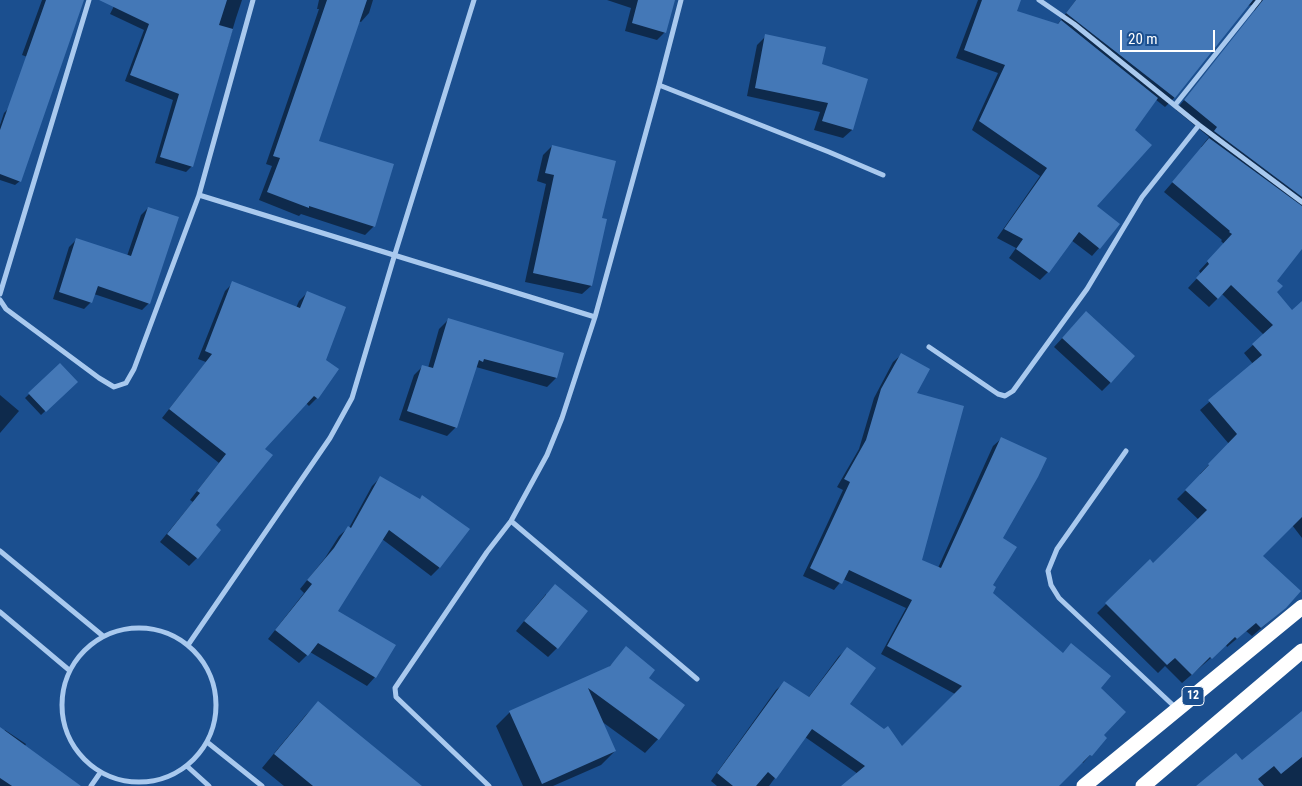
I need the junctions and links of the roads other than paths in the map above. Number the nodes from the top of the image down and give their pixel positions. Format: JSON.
{"nodes":[{"id":1,"x":88,"y":0,"type":"edge"},
{"id":2,"x":253,"y":0,"type":"edge"},
{"id":3,"x":474,"y":0,"type":"edge"},
{"id":4,"x":681,"y":0,"type":"edge"},
{"id":5,"x":1039,"y":0,"type":"edge"},
{"id":6,"x":1259,"y":0,"type":"edge"},
{"id":7,"x":659,"y":85,"type":"junction"},
{"id":8,"x":1175,"y":105,"type":"junction"},
{"id":9,"x":1199,"y":125,"type":"junction"},
{"id":10,"x":884,"y":175,"type":"dead end"},
{"id":11,"x":199,"y":196,"type":"junction"},
{"id":12,"x":1302,"y":202,"type":"edge"},
{"id":13,"x":394,"y":257,"type":"junction"},
{"id":14,"x":0,"y":294,"type":"edge"},
{"id":15,"x":0,"y":300,"type":"edge"},
{"id":16,"x":595,"y":317,"type":"junction"},
{"id":17,"x":930,"y":347,"type":"dead end"},
{"id":18,"x":1126,"y":451,"type":"dead end"},
{"id":19,"x":511,"y":521,"type":"junction"},
{"id":20,"x":0,"y":551,"type":"edge"},
{"id":21,"x":1302,"y":607,"type":"edge"},
{"id":22,"x":0,"y":612,"type":"edge"},
{"id":23,"x":103,"y":636,"type":"junction"},
{"id":24,"x":188,"y":645,"type":"junction"},
{"id":25,"x":1302,"y":651,"type":"edge"},
{"id":26,"x":69,"y":670,"type":"junction"},
{"id":27,"x":697,"y":679,"type":"dead end"},
{"id":28,"x":1177,"y":709,"type":"junction"},
{"id":29,"x":207,"y":742,"type":"junction"},
{"id":30,"x":188,"y":767,"type":"junction"},
{"id":31,"x":100,"y":773,"type":"junction"},
{"id":32,"x":91,"y":786,"type":"edge"},
{"id":33,"x":209,"y":786,"type":"edge"},
{"id":34,"x":262,"y":786,"type":"edge"},
{"id":35,"x":489,"y":786,"type":"edge"},
{"id":36,"x":1084,"y":786,"type":"edge"},
{"id":37,"x":1143,"y":786,"type":"edge"}],
"edges":[{"from":1,"to":14,"type":"street"},
{"from":2,"to":11,"type":"street"},
{"from":3,"to":13,"type":"street"},
{"from":4,"to":7,"type":"street"},
{"from":5,"to":8,"type":"street"},
{"from":6,"to":8,"type":"street"},
{"from":7,"to":10,"type":"street"},
{"from":7,"to":16,"type":"street"},
{"from":8,"to":9,"type":"street"},
{"from":9,"to":12,"type":"street"},
{"from":9,"to":17,"type":"street"},
{"from":11,"to":13,"type":"street"},
{"from":11,"to":15,"type":"street"},
{"from":13,"to":16,"type":"street"},
{"from":13,"to":24,"type":"street"},
{"from":16,"to":19,"type":"street"},
{"from":18,"to":28,"type":"street"},
{"from":19,"to":27,"type":"street"},
{"from":19,"to":35,"type":"street"},
{"from":20,"to":23,"type":"street"},
{"from":21,"to":28,"type":"highway","number":"12"},
{"from":22,"to":26,"type":"street"},
{"from":23,"to":24,"type":"street"},
{"from":23,"to":26,"type":"street"},
{"from":24,"to":29,"type":"street"},
{"from":25,"to":37,"type":"highway"},
{"from":26,"to":31,"type":"street"},
{"from":28,"to":36,"type":"highway","number":"12"},
{"from":29,"to":30,"type":"street"},
{"from":29,"to":34,"type":"street"},
{"from":30,"to":31,"type":"street"},
{"from":30,"to":33,"type":"street"},
{"from":31,"to":32,"type":"street"}]}
